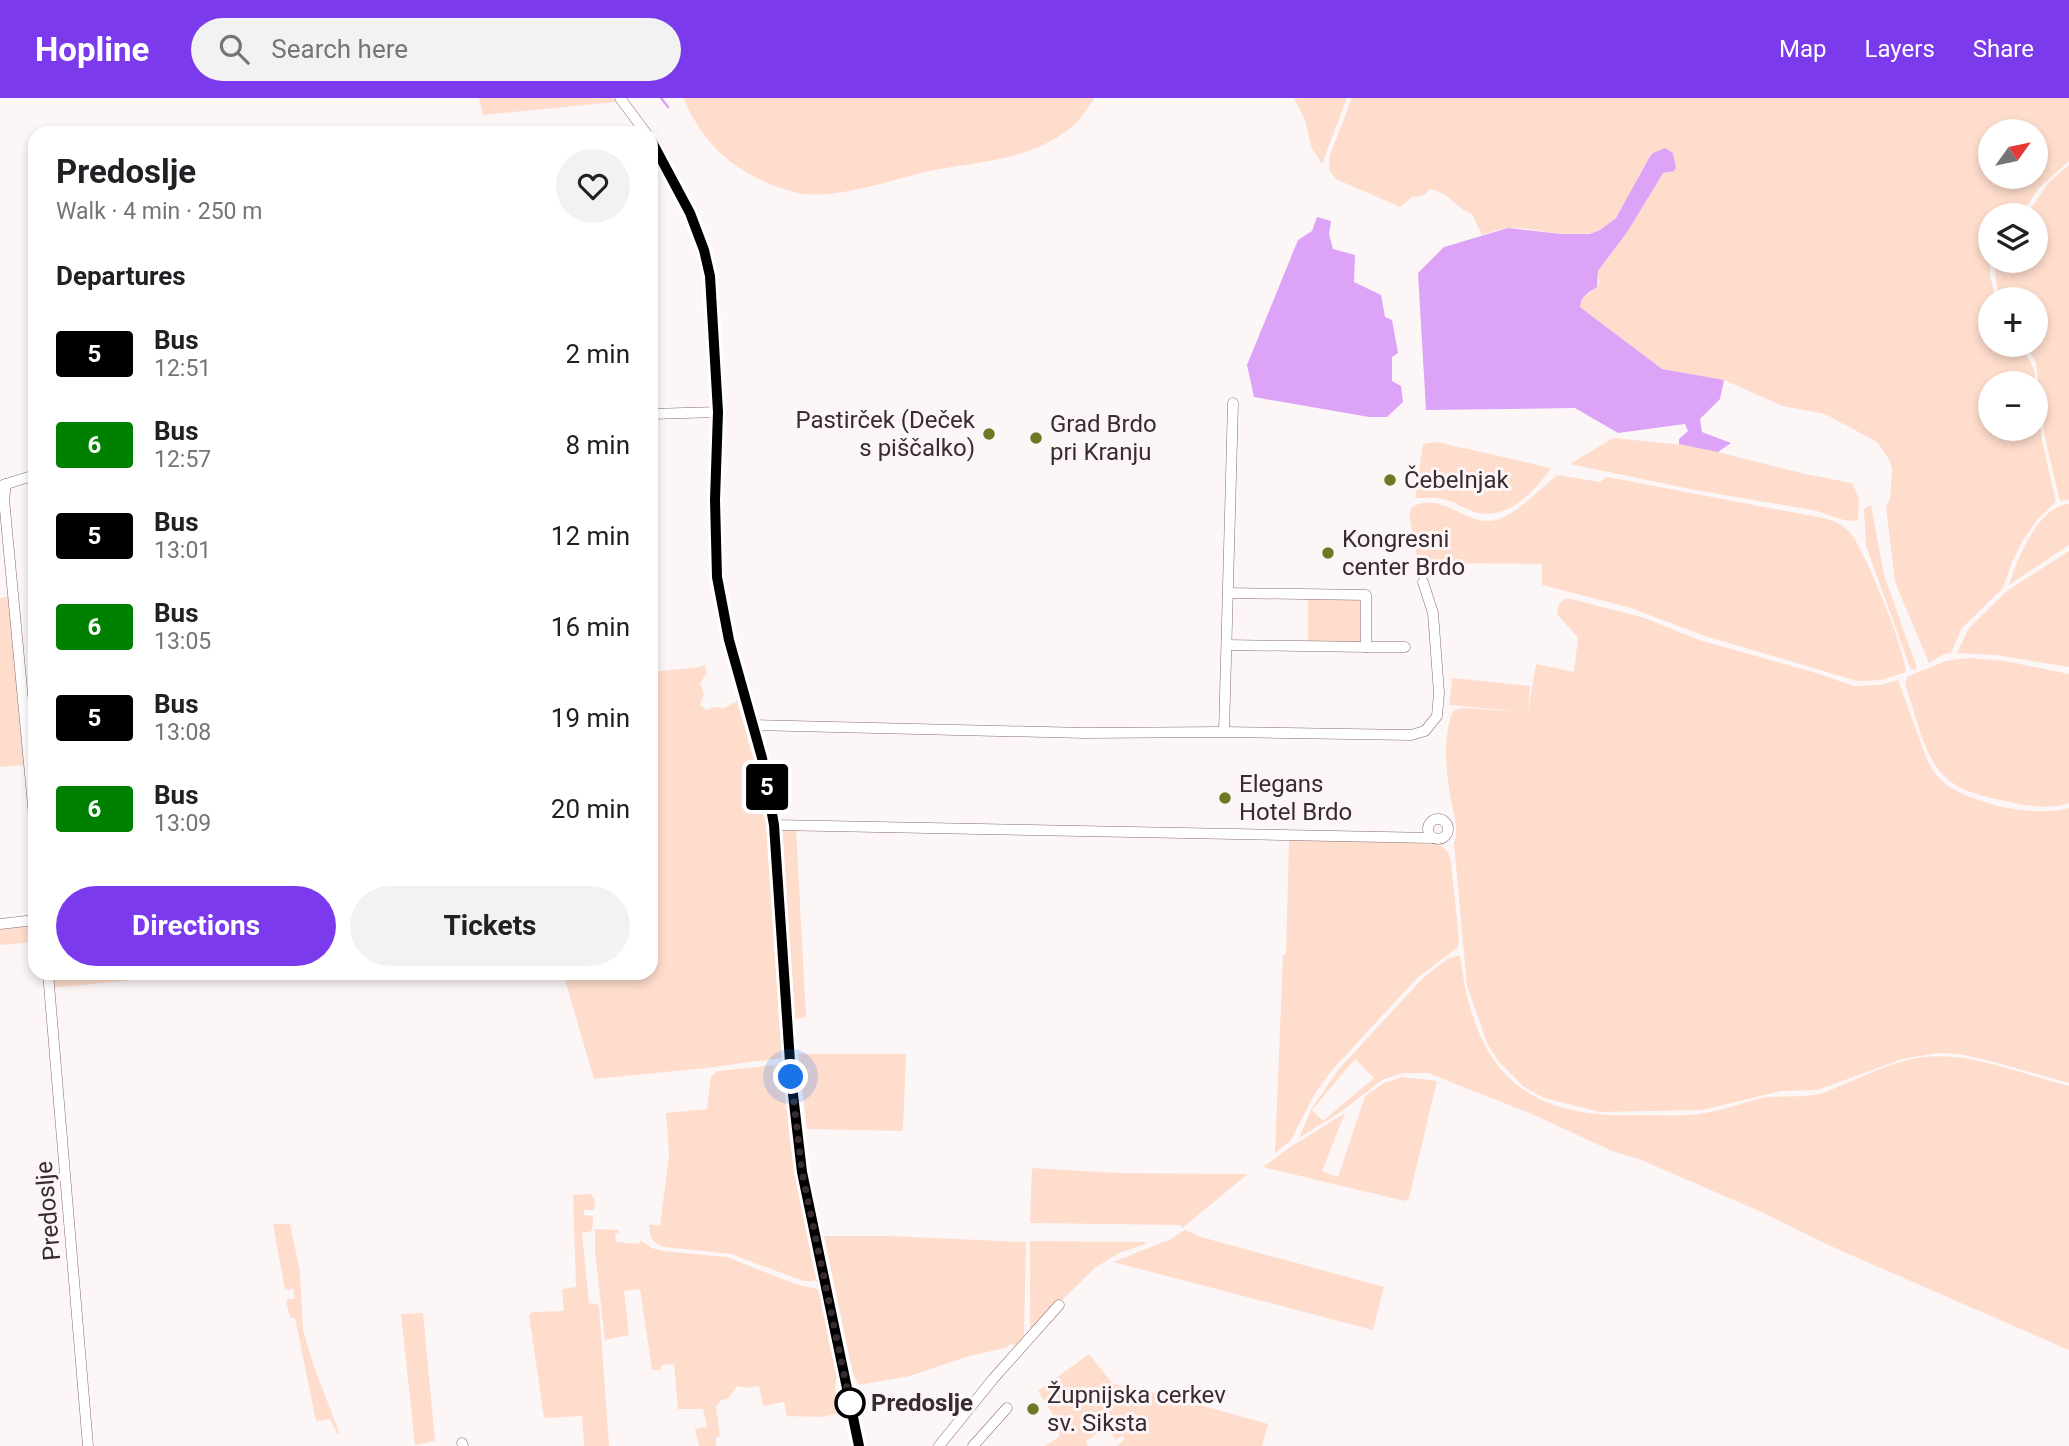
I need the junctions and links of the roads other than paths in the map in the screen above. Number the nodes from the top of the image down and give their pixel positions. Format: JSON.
{"nodes":[{"id":1,"x":620,"y":98,"type":"edge"},
{"id":2,"x":641,"y":126,"type":"edge"},
{"id":3,"x":658,"y":153,"type":"edge"},
{"id":4,"x":1233,"y":403,"type":"dead end"},
{"id":5,"x":718,"y":412,"type":"junction"},
{"id":6,"x":658,"y":414,"type":"edge"},
{"id":7,"x":28,"y":477,"type":"edge"},
{"id":8,"x":3,"y":486,"type":"edge"},
{"id":9,"x":1423,"y":582,"type":"dead end"},
{"id":10,"x":1228,"y":593,"type":"junction"},
{"id":11,"x":1227,"y":645,"type":"junction"},
{"id":12,"x":1405,"y":647,"type":"dead end"},
{"id":13,"x":1366,"y":648,"type":"junction"},
{"id":14,"x":754,"y":725,"type":"junction"},
{"id":15,"x":1224,"y":732,"type":"junction"},
{"id":16,"x":28,"y":753,"type":"edge"},
{"id":17,"x":774,"y":825,"type":"junction"},
{"id":18,"x":1431,"y":833,"type":"dead end"},
{"id":19,"x":28,"y":921,"type":"edge"},
{"id":20,"x":0,"y":924,"type":"edge"},
{"id":21,"x":49,"y":980,"type":"edge"},
{"id":22,"x":1059,"y":1305,"type":"dead end"},
{"id":23,"x":1007,"y":1408,"type":"dead end"},
{"id":24,"x":88,"y":1446,"type":"edge"},
{"id":25,"x":859,"y":1446,"type":"edge"},
{"id":26,"x":939,"y":1446,"type":"edge"},
{"id":27,"x":973,"y":1446,"type":"edge"}],
"edges":[{"from":1,"to":2,"type":"street"},
{"from":3,"to":5,"type":"street"},
{"from":4,"to":10,"type":"street"},
{"from":5,"to":6,"type":"street"},
{"from":5,"to":14,"type":"street"},
{"from":7,"to":8,"type":"street"},
{"from":8,"to":16,"type":"street"},
{"from":9,"to":15,"type":"street"},
{"from":10,"to":11,"type":"street"},
{"from":10,"to":13,"type":"street"},
{"from":11,"to":13,"type":"street"},
{"from":11,"to":15,"type":"street"},
{"from":12,"to":13,"type":"street"},
{"from":14,"to":15,"type":"street"},
{"from":14,"to":17,"type":"street"},
{"from":17,"to":18,"type":"street"},
{"from":17,"to":25,"type":"street"},
{"from":19,"to":20,"type":"street"},
{"from":21,"to":24,"type":"street","name":"Predoslje"},
{"from":22,"to":26,"type":"street"},
{"from":23,"to":27,"type":"street"}]}
